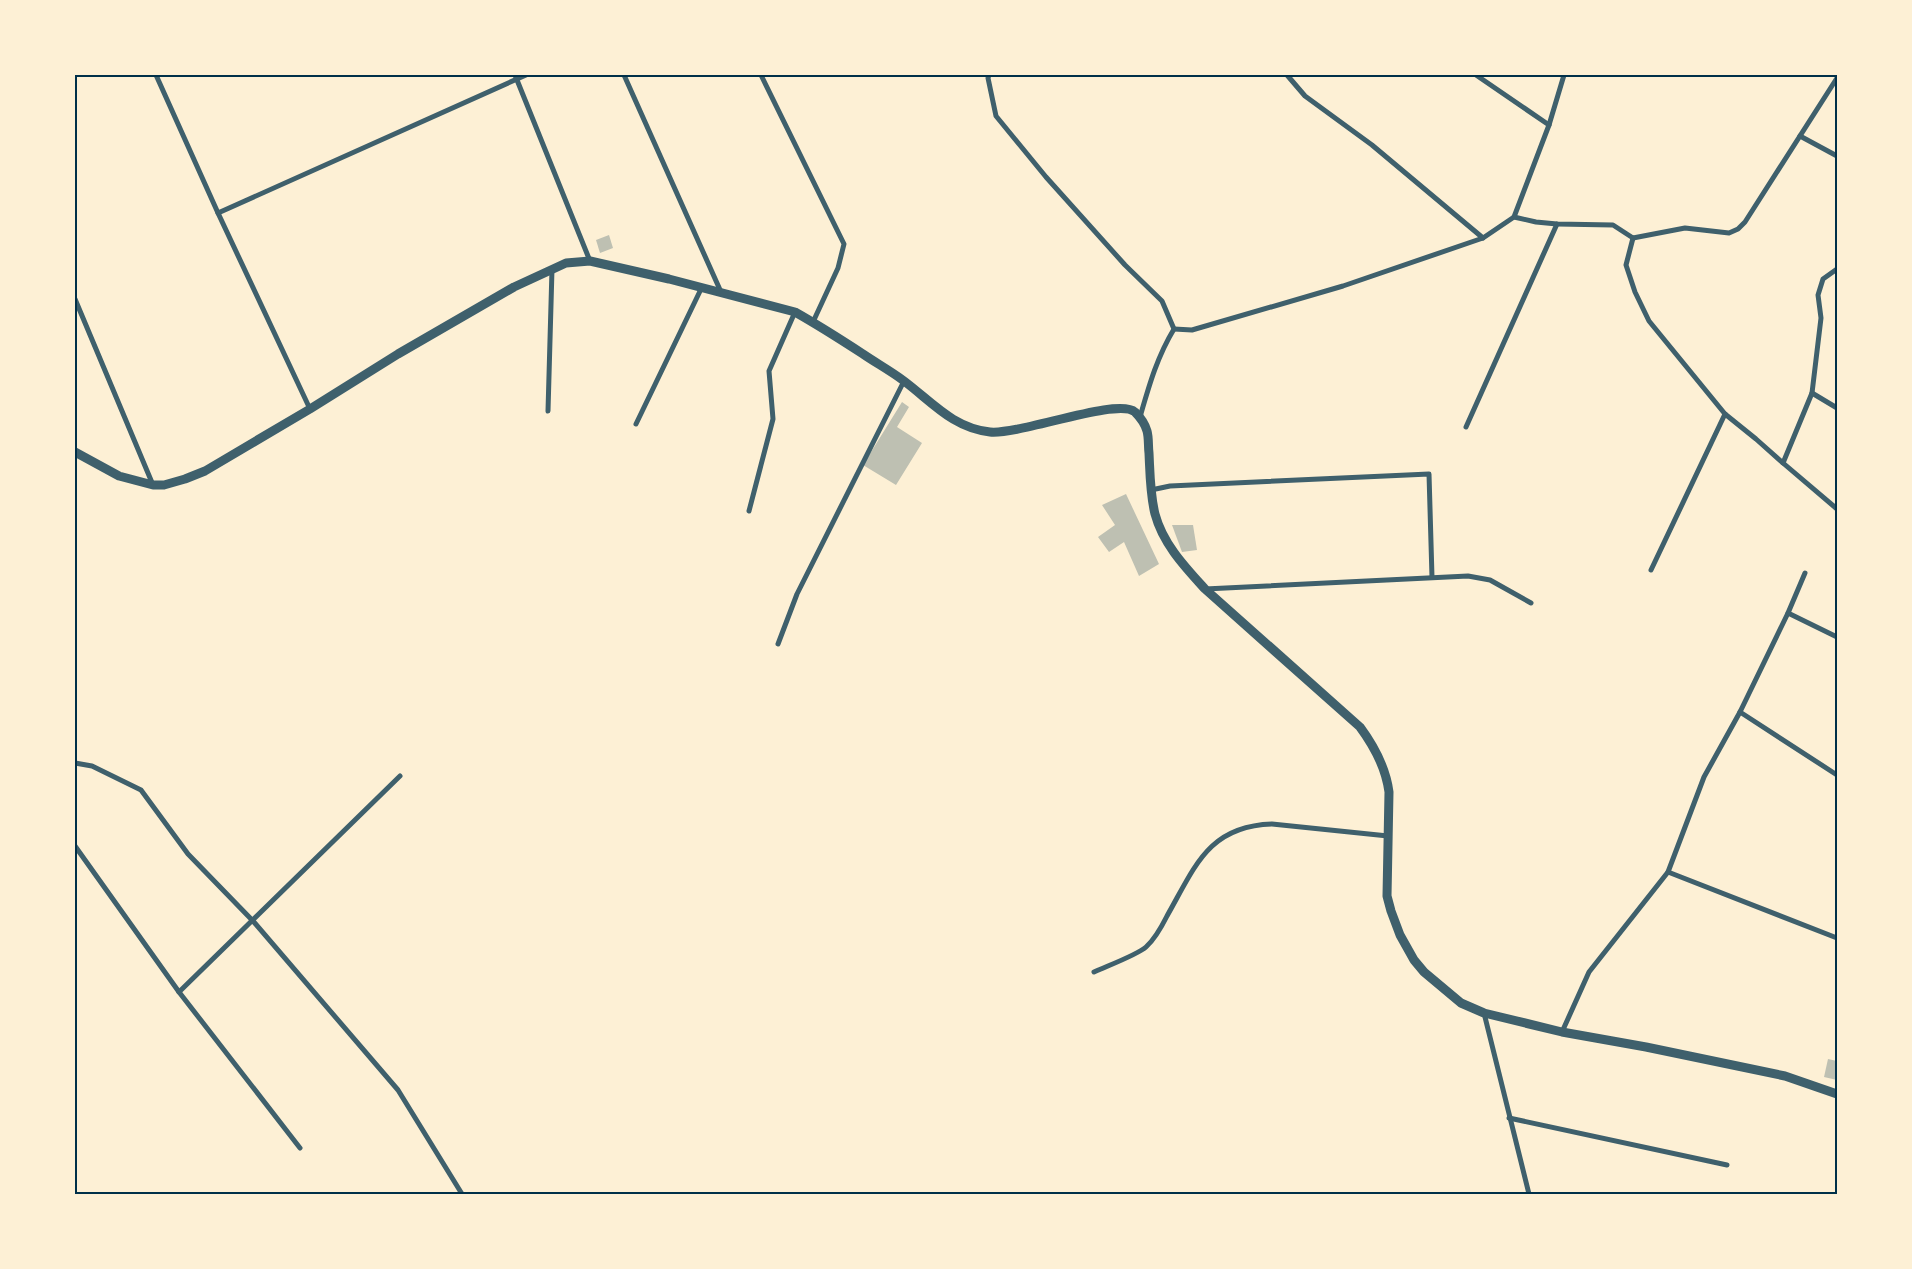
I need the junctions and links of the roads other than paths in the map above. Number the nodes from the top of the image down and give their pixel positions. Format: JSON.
{"nodes":[{"id":1,"x":156,"y":75,"type":"edge"},
{"id":2,"x":526,"y":75,"type":"edge"},
{"id":3,"x":624,"y":75,"type":"edge"},
{"id":4,"x":761,"y":75,"type":"edge"},
{"id":5,"x":989,"y":75,"type":"edge"},
{"id":6,"x":1287,"y":75,"type":"edge"},
{"id":7,"x":1476,"y":75,"type":"edge"},
{"id":8,"x":1564,"y":75,"type":"edge"},
{"id":9,"x":516,"y":77,"type":"edge"},
{"id":10,"x":1837,"y":78,"type":"edge"},
{"id":11,"x":1549,"y":125,"type":"junction"},
{"id":12,"x":1800,"y":136,"type":"junction"},
{"id":13,"x":1837,"y":156,"type":"edge"},
{"id":14,"x":218,"y":213,"type":"junction"},
{"id":15,"x":1514,"y":217,"type":"junction"},
{"id":16,"x":1557,"y":224,"type":"junction"},
{"id":17,"x":1482,"y":238,"type":"junction"},
{"id":18,"x":1633,"y":238,"type":"junction"},
{"id":19,"x":590,"y":261,"type":"junction"},
{"id":20,"x":552,"y":268,"type":"junction"},
{"id":21,"x":1837,"y":269,"type":"edge"},
{"id":22,"x":702,"y":287,"type":"junction"},
{"id":23,"x":721,"y":292,"type":"junction"},
{"id":24,"x":75,"y":299,"type":"edge"},
{"id":25,"x":794,"y":312,"type":"junction"},
{"id":26,"x":813,"y":322,"type":"junction"},
{"id":27,"x":1174,"y":329,"type":"junction"},
{"id":28,"x":904,"y":381,"type":"junction"},
{"id":29,"x":1812,"y":392,"type":"junction"},
{"id":30,"x":1837,"y":408,"type":"edge"},
{"id":31,"x":310,"y":409,"type":"junction"},
{"id":32,"x":548,"y":411,"type":"dead end"},
{"id":33,"x":1725,"y":414,"type":"junction"},
{"id":34,"x":1140,"y":417,"type":"junction"},
{"id":35,"x":636,"y":424,"type":"dead end"},
{"id":36,"x":1466,"y":427,"type":"dead end"},
{"id":37,"x":75,"y":452,"type":"edge"},
{"id":38,"x":1783,"y":463,"type":"junction"},
{"id":39,"x":153,"y":485,"type":"junction"},
{"id":40,"x":1151,"y":490,"type":"junction"},
{"id":41,"x":1837,"y":509,"type":"edge"},
{"id":42,"x":749,"y":511,"type":"dead end"},
{"id":43,"x":1651,"y":570,"type":"dead end"},
{"id":44,"x":1805,"y":573,"type":"dead end"},
{"id":45,"x":1432,"y":577,"type":"junction"},
{"id":46,"x":1205,"y":589,"type":"junction"},
{"id":47,"x":1531,"y":603,"type":"dead end"},
{"id":48,"x":1788,"y":613,"type":"junction"},
{"id":49,"x":1837,"y":637,"type":"edge"},
{"id":50,"x":778,"y":644,"type":"dead end"},
{"id":51,"x":1740,"y":712,"type":"junction"},
{"id":52,"x":75,"y":763,"type":"edge"},
{"id":53,"x":1837,"y":775,"type":"edge"},
{"id":54,"x":400,"y":776,"type":"dead end"},
{"id":55,"x":1388,"y":836,"type":"junction"},
{"id":56,"x":75,"y":846,"type":"edge"},
{"id":57,"x":1668,"y":872,"type":"junction"},
{"id":58,"x":253,"y":921,"type":"junction"},
{"id":59,"x":1837,"y":938,"type":"edge"},
{"id":60,"x":1094,"y":972,"type":"dead end"},
{"id":61,"x":179,"y":992,"type":"junction"},
{"id":62,"x":1484,"y":1014,"type":"junction"},
{"id":63,"x":1562,"y":1032,"type":"junction"},
{"id":64,"x":1837,"y":1094,"type":"edge"},
{"id":65,"x":1509,"y":1118,"type":"junction"},
{"id":66,"x":300,"y":1148,"type":"dead end"},
{"id":67,"x":1728,"y":1165,"type":"dead end"},
{"id":68,"x":462,"y":1194,"type":"edge"},
{"id":69,"x":1529,"y":1194,"type":"edge"}],
"edges":[{"from":1,"to":14,"type":"street"},
{"from":2,"to":9,"type":"street"},
{"from":3,"to":23,"type":"street"},
{"from":4,"to":26,"type":"street"},
{"from":5,"to":27,"type":"street"},
{"from":6,"to":17,"type":"street"},
{"from":7,"to":11,"type":"street"},
{"from":8,"to":11,"type":"street"},
{"from":9,"to":14,"type":"street"},
{"from":9,"to":19,"type":"street"},
{"from":10,"to":12,"type":"street"},
{"from":11,"to":15,"type":"street"},
{"from":12,"to":13,"type":"street"},
{"from":12,"to":18,"type":"street"},
{"from":14,"to":31,"type":"street"},
{"from":15,"to":16,"type":"street"},
{"from":15,"to":17,"type":"street"},
{"from":16,"to":18,"type":"street"},
{"from":16,"to":36,"type":"street"},
{"from":17,"to":27,"type":"street"},
{"from":18,"to":33,"type":"street"},
{"from":19,"to":20,"type":"street"},
{"from":19,"to":22,"type":"street"},
{"from":20,"to":31,"type":"street"},
{"from":20,"to":32,"type":"street"},
{"from":21,"to":29,"type":"street"},
{"from":22,"to":23,"type":"street"},
{"from":22,"to":35,"type":"street"},
{"from":23,"to":25,"type":"street"},
{"from":24,"to":39,"type":"street"},
{"from":25,"to":26,"type":"street"},
{"from":25,"to":42,"type":"street"},
{"from":26,"to":28,"type":"street"},
{"from":27,"to":34,"type":"street"},
{"from":28,"to":34,"type":"street"},
{"from":28,"to":50,"type":"street"},
{"from":29,"to":30,"type":"street"},
{"from":29,"to":38,"type":"street"},
{"from":31,"to":39,"type":"street"},
{"from":33,"to":38,"type":"street"},
{"from":33,"to":43,"type":"street"},
{"from":34,"to":40,"type":"street"},
{"from":37,"to":39,"type":"street"},
{"from":38,"to":41,"type":"street"},
{"from":40,"to":45,"type":"street"},
{"from":40,"to":46,"type":"street"},
{"from":44,"to":48,"type":"street"},
{"from":45,"to":46,"type":"street"},
{"from":45,"to":47,"type":"street"},
{"from":46,"to":55,"type":"street"},
{"from":48,"to":49,"type":"street"},
{"from":48,"to":51,"type":"street"},
{"from":51,"to":53,"type":"street"},
{"from":51,"to":57,"type":"street"},
{"from":52,"to":58,"type":"street"},
{"from":54,"to":58,"type":"street"},
{"from":55,"to":60,"type":"street"},
{"from":55,"to":62,"type":"street"},
{"from":56,"to":61,"type":"street"},
{"from":57,"to":59,"type":"street"},
{"from":57,"to":63,"type":"street"},
{"from":58,"to":61,"type":"street"},
{"from":58,"to":68,"type":"street"},
{"from":61,"to":66,"type":"street"},
{"from":62,"to":63,"type":"street"},
{"from":62,"to":65,"type":"street"},
{"from":63,"to":64,"type":"street"},
{"from":65,"to":67,"type":"street"},
{"from":65,"to":69,"type":"street"}]}
